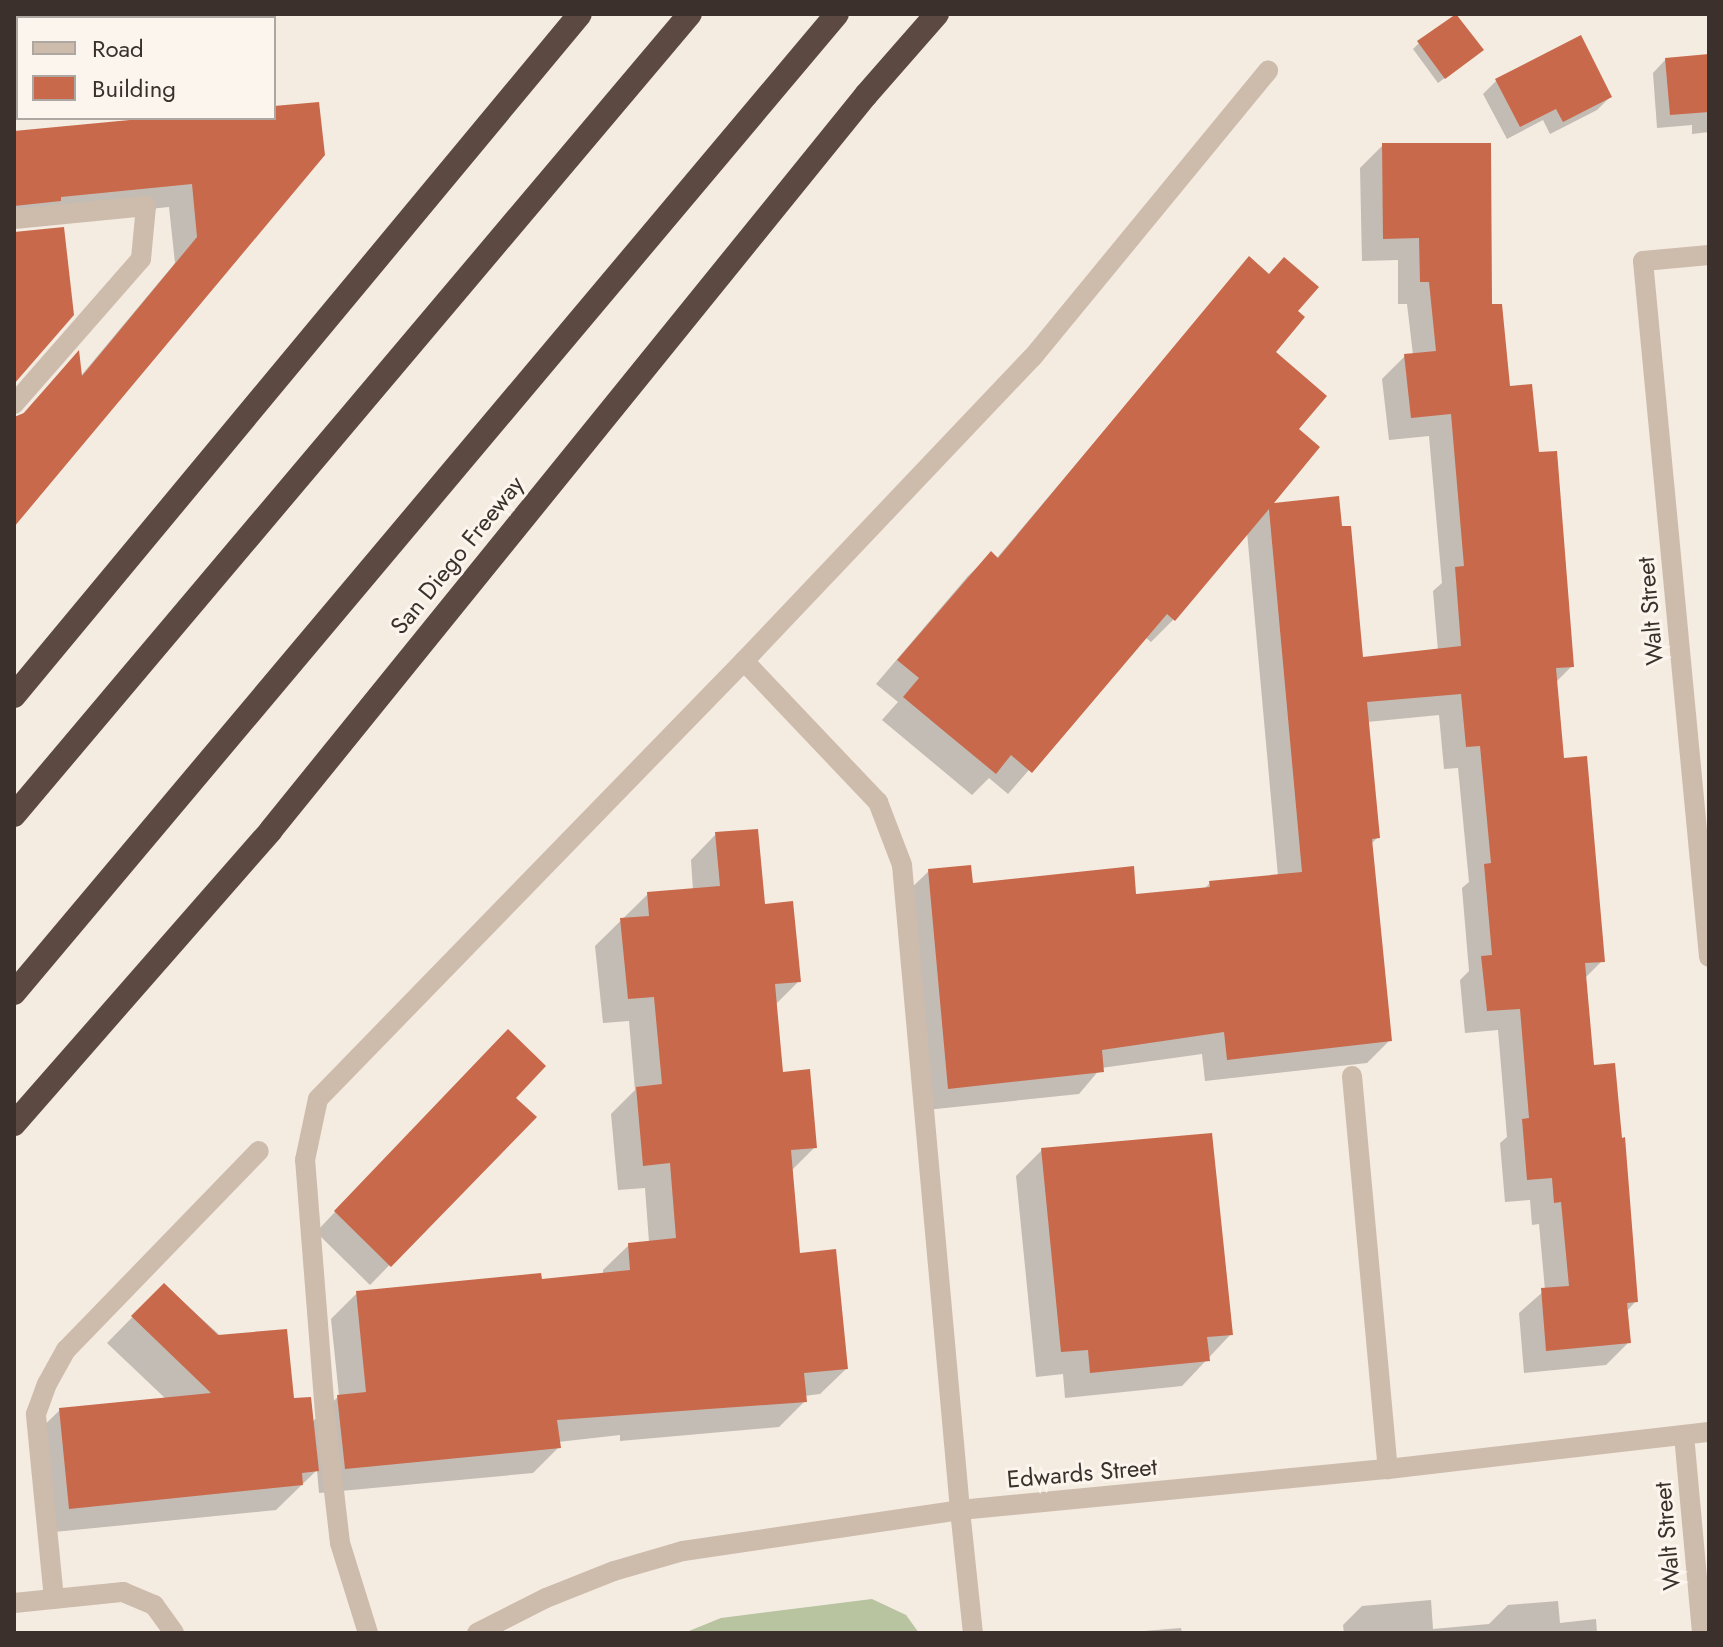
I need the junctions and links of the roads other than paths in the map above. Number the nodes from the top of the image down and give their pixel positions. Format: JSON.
{"nodes":[{"id":1,"x":580,"y":14,"type":"edge"},
{"id":2,"x":690,"y":14,"type":"edge"},
{"id":3,"x":837,"y":14,"type":"edge"},
{"id":4,"x":937,"y":14,"type":"edge"},
{"id":5,"x":1268,"y":71,"type":"dead end"},
{"id":6,"x":14,"y":219,"type":"edge"},
{"id":7,"x":1709,"y":255,"type":"edge"},
{"id":8,"x":14,"y":404,"type":"edge"},
{"id":9,"x":744,"y":661,"type":"junction"},
{"id":10,"x":14,"y":696,"type":"edge"},
{"id":11,"x":14,"y":815,"type":"edge"},
{"id":12,"x":1709,"y":957,"type":"edge"},
{"id":13,"x":14,"y":993,"type":"edge"},
{"id":14,"x":1352,"y":1076,"type":"dead end"},
{"id":15,"x":14,"y":1124,"type":"edge"},
{"id":16,"x":259,"y":1151,"type":"dead end"},
{"id":17,"x":1709,"y":1432,"type":"edge"},
{"id":18,"x":1684,"y":1435,"type":"junction"},
{"id":19,"x":1388,"y":1469,"type":"junction"},
{"id":20,"x":960,"y":1510,"type":"junction"},
{"id":21,"x":54,"y":1599,"type":"junction"},
{"id":22,"x":14,"y":1603,"type":"edge"},
{"id":23,"x":174,"y":1633,"type":"edge"},
{"id":24,"x":368,"y":1633,"type":"edge"},
{"id":25,"x":477,"y":1633,"type":"edge"},
{"id":26,"x":973,"y":1633,"type":"edge"},
{"id":27,"x":1702,"y":1633,"type":"edge"}],
"edges":[{"from":1,"to":10,"type":"highway"},
{"from":2,"to":11,"type":"highway"},
{"from":3,"to":13,"type":"highway"},
{"from":4,"to":15,"type":"highway","name":"San Diego Freeway"},
{"from":5,"to":9,"type":"street"},
{"from":6,"to":8,"type":"street"},
{"from":7,"to":12,"type":"street","name":"Walt Street"},
{"from":9,"to":20,"type":"street"},
{"from":9,"to":24,"type":"street"},
{"from":14,"to":19,"type":"street"},
{"from":16,"to":21,"type":"street"},
{"from":17,"to":18,"type":"street","name":"Edwards Street"},
{"from":18,"to":19,"type":"street","name":"Edwards Street"},
{"from":18,"to":27,"type":"street","name":"Walt Street"},
{"from":19,"to":20,"type":"street","name":"Edwards Street"},
{"from":20,"to":25,"type":"street","name":"Edwards Street"},
{"from":20,"to":26,"type":"street"},
{"from":21,"to":22,"type":"street"},
{"from":21,"to":23,"type":"street"}]}
